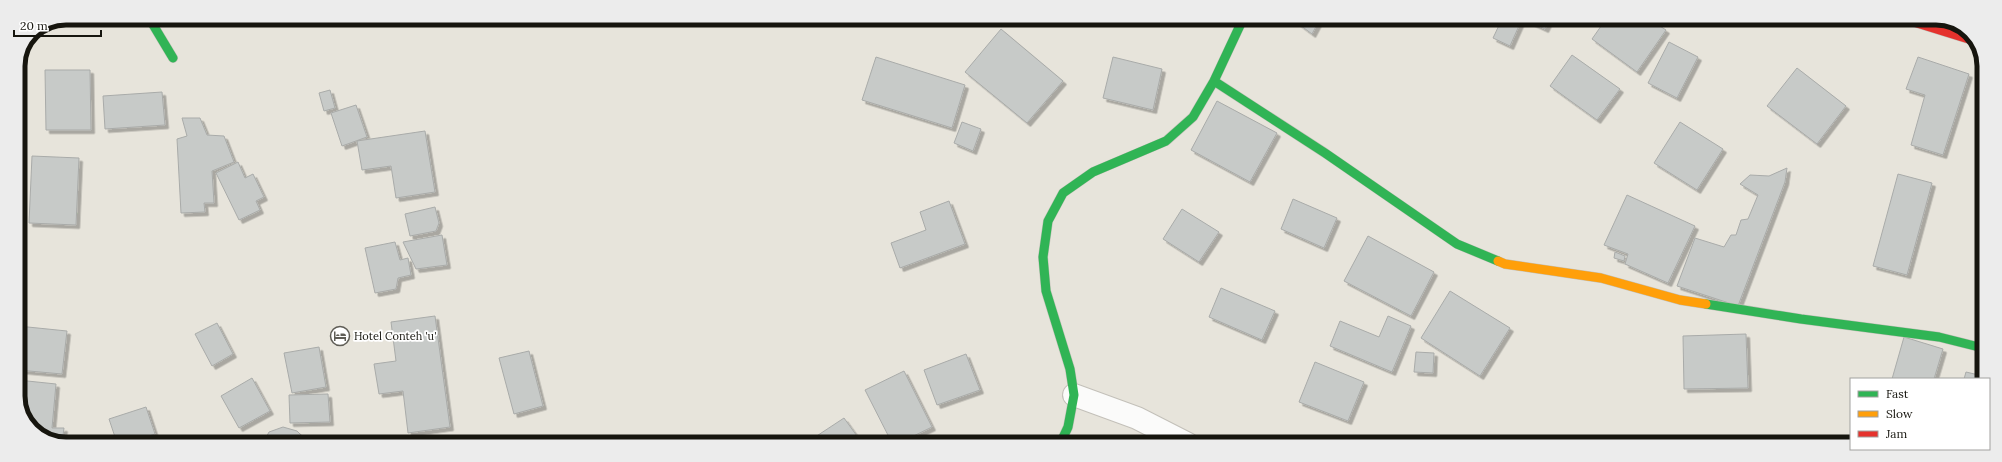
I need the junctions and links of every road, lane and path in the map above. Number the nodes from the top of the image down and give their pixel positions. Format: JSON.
{"nodes":[{"id":1,"x":153,"y":25,"type":"edge"},
{"id":2,"x":1240,"y":25,"type":"edge"},
{"id":3,"x":1923,"y":25,"type":"edge"},
{"id":4,"x":1966,"y":38,"type":"edge"},
{"id":5,"x":174,"y":58,"type":"dead end"},
{"id":6,"x":1214,"y":81,"type":"junction"},
{"id":7,"x":1977,"y":346,"type":"edge"},
{"id":8,"x":1074,"y":395,"type":"junction"},
{"id":9,"x":1063,"y":437,"type":"edge"},
{"id":10,"x":1174,"y":437,"type":"edge"}],
"edges":[{"from":1,"to":5,"type":"street"},
{"from":2,"to":6,"type":"street"},
{"from":3,"to":4,"type":"street"},
{"from":6,"to":7,"type":"street"},
{"from":6,"to":8,"type":"street"},
{"from":8,"to":9,"type":"street"},
{"from":8,"to":10,"type":"street"}]}
